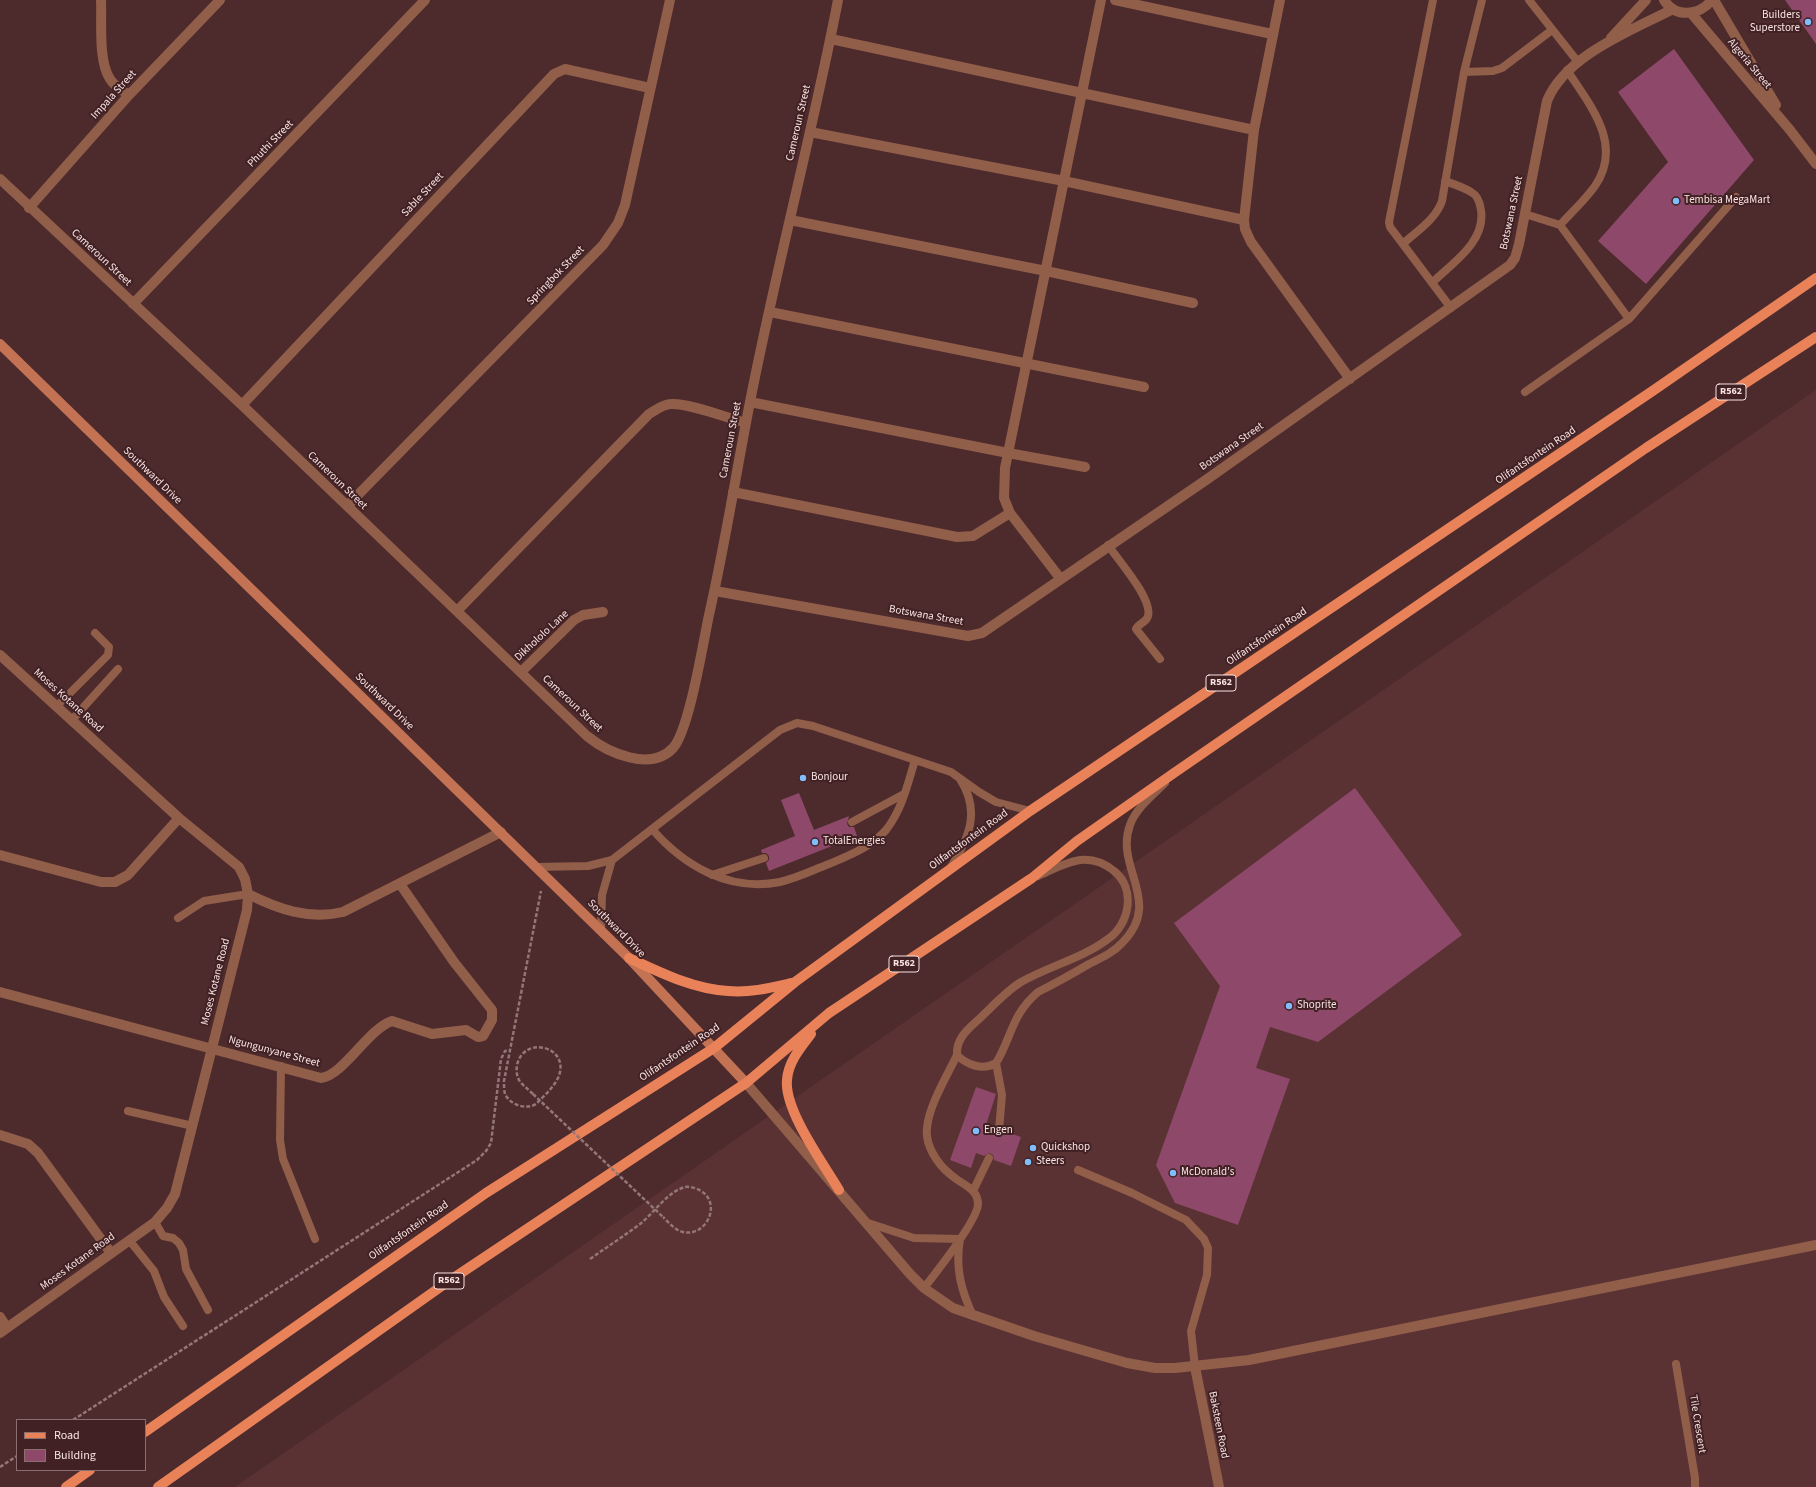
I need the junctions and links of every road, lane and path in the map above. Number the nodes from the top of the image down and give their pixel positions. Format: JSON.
{"nodes":[{"id":1,"x":101,"y":0,"type":"edge"},
{"id":2,"x":220,"y":0,"type":"edge"},
{"id":3,"x":426,"y":0,"type":"edge"},
{"id":4,"x":670,"y":0,"type":"edge"},
{"id":5,"x":838,"y":0,"type":"edge"},
{"id":6,"x":1101,"y":0,"type":"edge"},
{"id":7,"x":1115,"y":0,"type":"edge"},
{"id":8,"x":1280,"y":0,"type":"edge"},
{"id":9,"x":1433,"y":0,"type":"edge"},
{"id":10,"x":1482,"y":0,"type":"edge"},
{"id":11,"x":1529,"y":0,"type":"edge"},
{"id":12,"x":1646,"y":0,"type":"edge"},
{"id":13,"x":1664,"y":0,"type":"edge"},
{"id":14,"x":1713,"y":0,"type":"edge"},
{"id":15,"x":1673,"y":9,"type":"junction"},
{"id":16,"x":1691,"y":13,"type":"junction"},
{"id":17,"x":1552,"y":30,"type":"junction"},
{"id":18,"x":1272,"y":34,"type":"junction"},
{"id":19,"x":831,"y":38,"type":"junction"},
{"id":20,"x":1605,"y":44,"type":"junction"},
{"id":21,"x":1578,"y":62,"type":"junction"},
{"id":22,"x":1567,"y":70,"type":"junction"},
{"id":23,"x":1464,"y":72,"type":"junction"},
{"id":24,"x":650,"y":88,"type":"junction"},
{"id":25,"x":1081,"y":93,"type":"junction"},
{"id":26,"x":129,"y":96,"type":"junction"},
{"id":27,"x":1254,"y":130,"type":"junction"},
{"id":28,"x":1790,"y":130,"type":"junction"},
{"id":29,"x":810,"y":132,"type":"junction"},
{"id":30,"x":1816,"y":164,"type":"edge"},
{"id":31,"x":0,"y":179,"type":"edge"},
{"id":32,"x":1445,"y":181,"type":"junction"},
{"id":33,"x":1064,"y":182,"type":"junction"},
{"id":34,"x":1736,"y":197,"type":"dead end"},
{"id":35,"x":29,"y":208,"type":"junction"},
{"id":36,"x":1525,"y":214,"type":"junction"},
{"id":37,"x":790,"y":220,"type":"junction"},
{"id":38,"x":1244,"y":220,"type":"junction"},
{"id":39,"x":1560,"y":225,"type":"junction"},
{"id":40,"x":1404,"y":243,"type":"junction"},
{"id":41,"x":1046,"y":271,"type":"junction"},
{"id":42,"x":1816,"y":278,"type":"edge"},
{"id":43,"x":1432,"y":284,"type":"junction"},
{"id":44,"x":1193,"y":303,"type":"dead end"},
{"id":45,"x":133,"y":304,"type":"junction"},
{"id":46,"x":1451,"y":308,"type":"junction"},
{"id":47,"x":770,"y":312,"type":"junction"},
{"id":48,"x":1629,"y":319,"type":"junction"},
{"id":49,"x":1816,"y":337,"type":"edge"},
{"id":50,"x":0,"y":344,"type":"edge"},
{"id":51,"x":1025,"y":364,"type":"junction"},
{"id":52,"x":1350,"y":379,"type":"junction"},
{"id":53,"x":1144,"y":387,"type":"dead end"},
{"id":54,"x":1526,"y":392,"type":"dead end"},
{"id":55,"x":750,"y":402,"type":"junction"},
{"id":56,"x":242,"y":405,"type":"junction"},
{"id":57,"x":746,"y":423,"type":"junction"},
{"id":58,"x":1008,"y":454,"type":"junction"},
{"id":59,"x":1085,"y":467,"type":"dead end"},
{"id":60,"x":733,"y":492,"type":"junction"},
{"id":61,"x":347,"y":506,"type":"junction"},
{"id":62,"x":1010,"y":513,"type":"junction"},
{"id":63,"x":1108,"y":546,"type":"junction"},
{"id":64,"x":1060,"y":578,"type":"junction"},
{"id":65,"x":715,"y":591,"type":"junction"},
{"id":66,"x":457,"y":611,"type":"junction"},
{"id":67,"x":603,"y":612,"type":"dead end"},
{"id":68,"x":95,"y":633,"type":"dead end"},
{"id":69,"x":0,"y":656,"type":"edge"},
{"id":70,"x":1160,"y":659,"type":"dead end"},
{"id":71,"x":118,"y":669,"type":"dead end"},
{"id":72,"x":521,"y":672,"type":"junction"},
{"id":73,"x":56,"y":707,"type":"junction"},
{"id":74,"x":71,"y":721,"type":"junction"},
{"id":75,"x":915,"y":760,"type":"junction"},
{"id":76,"x":1174,"y":773,"type":"junction"},
{"id":77,"x":957,"y":774,"type":"junction"},
{"id":78,"x":904,"y":794,"type":"junction"},
{"id":79,"x":1030,"y":811,"type":"junction"},
{"id":80,"x":179,"y":818,"type":"junction"},
{"id":81,"x":852,"y":822,"type":"dead end"},
{"id":82,"x":652,"y":829,"type":"junction"},
{"id":83,"x":501,"y":832,"type":"junction"},
{"id":84,"x":0,"y":855,"type":"edge"},
{"id":85,"x":764,"y":858,"type":"dead end"},
{"id":86,"x":612,"y":860,"type":"junction"},
{"id":87,"x":537,"y":867,"type":"junction"},
{"id":88,"x":951,"y":867,"type":"junction"},
{"id":89,"x":544,"y":874,"type":"junction"},
{"id":90,"x":712,"y":875,"type":"junction"},
{"id":91,"x":1032,"y":878,"type":"junction"},
{"id":92,"x":400,"y":884,"type":"junction"},
{"id":93,"x":248,"y":894,"type":"junction"},
{"id":94,"x":178,"y":918,"type":"dead end"},
{"id":95,"x":601,"y":931,"type":"junction"},
{"id":96,"x":629,"y":958,"type":"junction"},
{"id":97,"x":795,"y":982,"type":"junction"},
{"id":98,"x":0,"y":992,"type":"edge"},
{"id":99,"x":829,"y":1013,"type":"junction"},
{"id":100,"x":212,"y":1048,"type":"junction"},
{"id":101,"x":714,"y":1048,"type":"junction"},
{"id":102,"x":957,"y":1055,"type":"junction"},
{"id":103,"x":996,"y":1063,"type":"junction"},
{"id":104,"x":281,"y":1066,"type":"junction"},
{"id":105,"x":746,"y":1083,"type":"junction"},
{"id":106,"x":128,"y":1111,"type":"dead end"},
{"id":107,"x":193,"y":1126,"type":"junction"},
{"id":108,"x":999,"y":1130,"type":"dead end"},
{"id":109,"x":0,"y":1135,"type":"edge"},
{"id":110,"x":989,"y":1158,"type":"dead end"},
{"id":111,"x":1078,"y":1170,"type":"dead end"},
{"id":112,"x":839,"y":1190,"type":"junction"},
{"id":113,"x":973,"y":1191,"type":"junction"},
{"id":114,"x":155,"y":1222,"type":"junction"},
{"id":115,"x":865,"y":1222,"type":"junction"},
{"id":116,"x":315,"y":1239,"type":"dead end"},
{"id":117,"x":129,"y":1240,"type":"junction"},
{"id":118,"x":960,"y":1240,"type":"junction"},
{"id":119,"x":1816,"y":1245,"type":"edge"},
{"id":120,"x":111,"y":1253,"type":"junction"},
{"id":121,"x":590,"y":1259,"type":"dead end"},
{"id":122,"x":924,"y":1288,"type":"junction"},
{"id":123,"x":208,"y":1310,"type":"dead end"},
{"id":124,"x":973,"y":1316,"type":"junction"},
{"id":125,"x":0,"y":1317,"type":"edge"},
{"id":126,"x":183,"y":1326,"type":"dead end"},
{"id":127,"x":4,"y":1330,"type":"edge"},
{"id":128,"x":1676,"y":1364,"type":"dead end"},
{"id":129,"x":1195,"y":1367,"type":"junction"},
{"id":130,"x":146,"y":1431,"type":"edge"},
{"id":131,"x":16,"y":1457,"type":"edge"},
{"id":132,"x":0,"y":1467,"type":"edge"},
{"id":133,"x":89,"y":1471,"type":"edge"},
{"id":134,"x":66,"y":1487,"type":"edge"},
{"id":135,"x":158,"y":1487,"type":"edge"},
{"id":136,"x":1219,"y":1487,"type":"edge"},
{"id":137,"x":1695,"y":1487,"type":"edge"}],
"edges":[{"from":1,"to":26,"type":"street"},
{"from":2,"to":26,"type":"street","name":"Impala Street"},
{"from":3,"to":45,"type":"street","name":"Phuthi Street"},
{"from":4,"to":24,"type":"street","name":"Springbok Street"},
{"from":5,"to":19,"type":"street","name":"Cameroun Street"},
{"from":6,"to":25,"type":"street"},
{"from":7,"to":18,"type":"street"},
{"from":8,"to":18,"type":"street"},
{"from":9,"to":40,"type":"lane"},
{"from":10,"to":23,"type":"lane"},
{"from":11,"to":17,"type":"lane"},
{"from":12,"to":20,"type":"street","name":"Botswana Street"},
{"from":13,"to":15,"type":"street"},
{"from":14,"to":16,"type":"street","name":"Algeria Street"},
{"from":14,"to":28,"type":"street","name":"Algeria Street"},
{"from":15,"to":16,"type":"street"},
{"from":15,"to":20,"type":"street","name":"Botswana Street"},
{"from":16,"to":28,"type":"street","name":"Algeria Street"},
{"from":17,"to":21,"type":"lane"},
{"from":17,"to":23,"type":"lane"},
{"from":18,"to":27,"type":"street"},
{"from":19,"to":25,"type":"street"},
{"from":19,"to":29,"type":"street","name":"Cameroun Street"},
{"from":20,"to":21,"type":"street","name":"Botswana Street"},
{"from":21,"to":22,"type":"street","name":"Botswana Street"},
{"from":22,"to":36,"type":"street","name":"Botswana Street"},
{"from":22,"to":39,"type":"lane"},
{"from":23,"to":32,"type":"lane"},
{"from":24,"to":56,"type":"street","name":"Sable Street"},
{"from":24,"to":61,"type":"street","name":"Springbok Street"},
{"from":25,"to":27,"type":"street"},
{"from":25,"to":33,"type":"street"},
{"from":26,"to":35,"type":"street","name":"Impala Street"},
{"from":27,"to":38,"type":"street"},
{"from":28,"to":30,"type":"street","name":"Algeria Street"},
{"from":29,"to":33,"type":"street"},
{"from":29,"to":37,"type":"street","name":"Cameroun Street"},
{"from":31,"to":35,"type":"street","name":"Cameroun Street"},
{"from":32,"to":40,"type":"lane"},
{"from":32,"to":43,"type":"lane"},
{"from":33,"to":38,"type":"street"},
{"from":33,"to":41,"type":"street"},
{"from":34,"to":48,"type":"lane"},
{"from":35,"to":45,"type":"street","name":"Cameroun Street"},
{"from":36,"to":39,"type":"lane"},
{"from":36,"to":46,"type":"street","name":"Botswana Street"},
{"from":37,"to":41,"type":"street"},
{"from":37,"to":47,"type":"street","name":"Cameroun Street"},
{"from":38,"to":52,"type":"street"},
{"from":39,"to":48,"type":"lane"},
{"from":40,"to":43,"type":"lane"},
{"from":41,"to":44,"type":"street"},
{"from":41,"to":51,"type":"street"},
{"from":42,"to":79,"type":"main road","name":"Olifantsfontein Road","number":"R562"},
{"from":43,"to":46,"type":"lane"},
{"from":45,"to":56,"type":"street","name":"Cameroun Street"},
{"from":46,"to":52,"type":"street","name":"Botswana Street"},
{"from":47,"to":51,"type":"street"},
{"from":47,"to":55,"type":"street","name":"Cameroun Street"},
{"from":48,"to":54,"type":"lane"},
{"from":49,"to":76,"type":"main road","number":"R562"},
{"from":50,"to":83,"type":"main road","name":"Southward Drive"},
{"from":51,"to":53,"type":"street"},
{"from":51,"to":58,"type":"street"},
{"from":52,"to":63,"type":"street","name":"Botswana Street"},
{"from":55,"to":57,"type":"street","name":"Cameroun Street"},
{"from":55,"to":58,"type":"street"},
{"from":56,"to":61,"type":"street","name":"Cameroun Street"},
{"from":57,"to":60,"type":"street","name":"Cameroun Street"},
{"from":57,"to":66,"type":"street"},
{"from":58,"to":59,"type":"street"},
{"from":58,"to":62,"type":"street"},
{"from":60,"to":62,"type":"street"},
{"from":60,"to":65,"type":"street","name":"Cameroun Street"},
{"from":61,"to":66,"type":"street","name":"Cameroun Street"},
{"from":62,"to":64,"type":"street"},
{"from":63,"to":64,"type":"street","name":"Botswana Street"},
{"from":63,"to":70,"type":"lane"},
{"from":64,"to":65,"type":"street","name":"Botswana Street"},
{"from":65,"to":72,"type":"street","name":"Cameroun Street"},
{"from":66,"to":72,"type":"street","name":"Cameroun Street"},
{"from":67,"to":72,"type":"street","name":"Dikhololo Lane"},
{"from":68,"to":73,"type":"lane"},
{"from":69,"to":73,"type":"street","name":"Moses Kotane Road"},
{"from":71,"to":74,"type":"lane"},
{"from":73,"to":74,"type":"street","name":"Moses Kotane Road"},
{"from":74,"to":80,"type":"street","name":"Moses Kotane Road"},
{"from":75,"to":77,"type":"lane"},
{"from":75,"to":78,"type":"lane"},
{"from":75,"to":82,"type":"lane"},
{"from":76,"to":91,"type":"main road","number":"R562"},
{"from":76,"to":103,"type":"lane"},
{"from":77,"to":79,"type":"lane"},
{"from":77,"to":88,"type":"lane"},
{"from":78,"to":81,"type":"lane"},
{"from":78,"to":90,"type":"lane"},
{"from":79,"to":88,"type":"main road","name":"Olifantsfontein Road","number":"R562"},
{"from":80,"to":84,"type":"street"},
{"from":80,"to":93,"type":"street","name":"Moses Kotane Road"},
{"from":82,"to":86,"type":"lane"},
{"from":82,"to":90,"type":"lane"},
{"from":83,"to":87,"type":"main road","name":"Southward Drive"},
{"from":83,"to":92,"type":"street"},
{"from":85,"to":90,"type":"lane"},
{"from":86,"to":87,"type":"lane"},
{"from":86,"to":95,"type":"lane"},
{"from":87,"to":89,"type":"main road","name":"Southward Drive"},
{"from":88,"to":97,"type":"main road","name":"Olifantsfontein Road","number":"R562"},
{"from":89,"to":95,"type":"main road","name":"Southward Drive"},
{"from":89,"to":121,"type":"path","bridge":true},
{"from":91,"to":99,"type":"main road","number":"R562"},
{"from":91,"to":102,"type":"lane"},
{"from":92,"to":93,"type":"street"},
{"from":92,"to":104,"type":"street","name":"Ngungunyane Street"},
{"from":93,"to":94,"type":"lane"},
{"from":93,"to":100,"type":"street","name":"Moses Kotane Road"},
{"from":95,"to":96,"type":"main road","name":"Southward Drive"},
{"from":96,"to":97,"type":"main road"},
{"from":96,"to":101,"type":"main road","name":"Southward Drive"},
{"from":97,"to":101,"type":"main road","name":"Olifantsfontein Road","number":"R562"},
{"from":98,"to":100,"type":"street","name":"Ngungunyane Street"},
{"from":99,"to":105,"type":"main road","number":"R562"},
{"from":99,"to":112,"type":"main road"},
{"from":100,"to":104,"type":"street","name":"Ngungunyane Street"},
{"from":100,"to":107,"type":"street","name":"Moses Kotane Road"},
{"from":101,"to":105,"type":"main road","name":"Southward Drive"},
{"from":101,"to":130,"type":"main road","name":"Olifantsfontein Road","number":"R562"},
{"from":102,"to":103,"type":"lane"},
{"from":102,"to":113,"type":"lane"},
{"from":103,"to":108,"type":"lane"},
{"from":104,"to":116,"type":"lane"},
{"from":105,"to":112,"type":"street"},
{"from":105,"to":135,"type":"main road","number":"R562"},
{"from":106,"to":107,"type":"lane"},
{"from":107,"to":114,"type":"street","name":"Moses Kotane Road"},
{"from":109,"to":120,"type":"street"},
{"from":110,"to":113,"type":"lane"},
{"from":111,"to":129,"type":"lane"},
{"from":112,"to":115,"type":"street"},
{"from":113,"to":118,"type":"lane"},
{"from":114,"to":117,"type":"street","name":"Moses Kotane Road"},
{"from":114,"to":123,"type":"lane"},
{"from":115,"to":118,"type":"lane"},
{"from":115,"to":122,"type":"street"},
{"from":117,"to":120,"type":"street","name":"Moses Kotane Road"},
{"from":117,"to":126,"type":"lane"},
{"from":118,"to":122,"type":"lane"},
{"from":118,"to":124,"type":"lane"},
{"from":119,"to":129,"type":"street"},
{"from":120,"to":127,"type":"street","name":"Moses Kotane Road"},
{"from":122,"to":124,"type":"street"},
{"from":124,"to":129,"type":"street"},
{"from":125,"to":127,"type":"street"},
{"from":128,"to":137,"type":"lane","name":"Tile Crescent"},
{"from":129,"to":136,"type":"street","name":"Baksteen Road"},
{"from":131,"to":132,"type":"path"},
{"from":133,"to":134,"type":"main road"}]}
